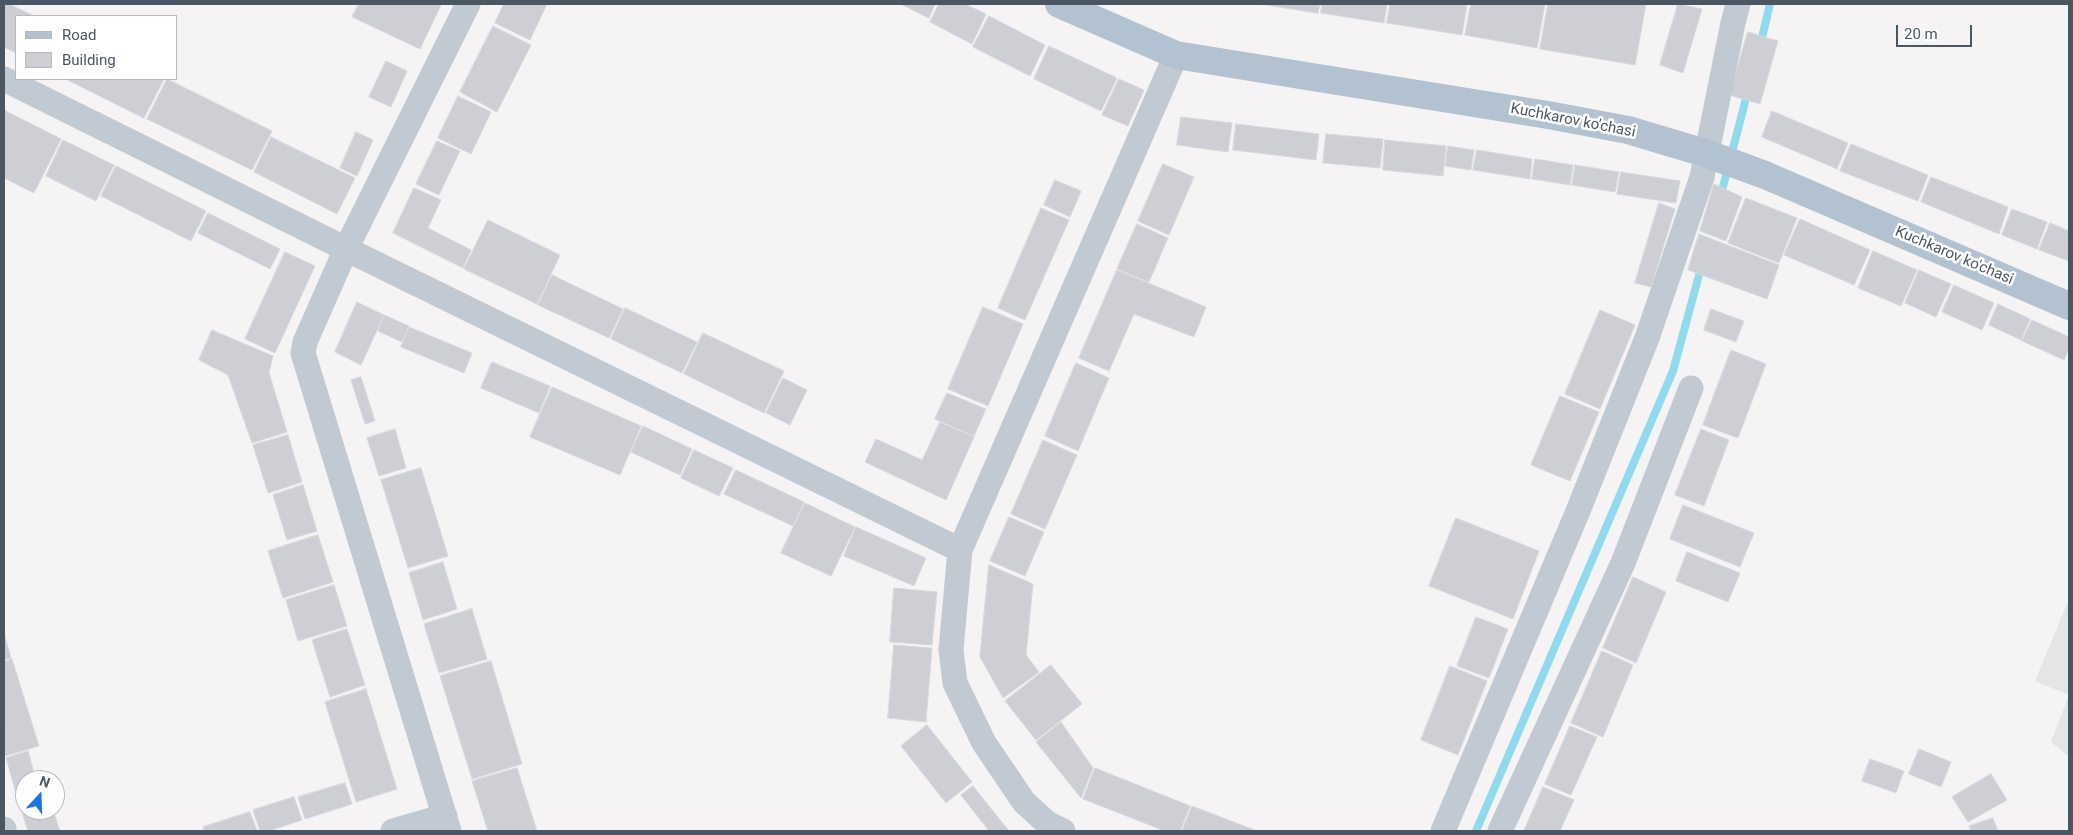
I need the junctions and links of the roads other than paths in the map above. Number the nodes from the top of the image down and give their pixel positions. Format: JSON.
{"nodes":[{"id":1,"x":468,"y":4,"type":"edge"},
{"id":2,"x":1059,"y":4,"type":"edge"},
{"id":3,"x":1738,"y":4,"type":"edge"},
{"id":4,"x":1176,"y":55,"type":"junction"},
{"id":5,"x":4,"y":79,"type":"edge"},
{"id":6,"x":1705,"y":153,"type":"junction"},
{"id":7,"x":346,"y":249,"type":"junction"},
{"id":8,"x":2069,"y":306,"type":"edge"},
{"id":9,"x":1691,"y":388,"type":"dead end"},
{"id":10,"x":960,"y":550,"type":"junction"},
{"id":11,"x":447,"y":823,"type":"edge"},
{"id":12,"x":393,"y":831,"type":"edge"},
{"id":13,"x":1063,"y":831,"type":"edge"},
{"id":14,"x":1443,"y":831,"type":"edge"},
{"id":15,"x":1500,"y":831,"type":"edge"}],
"edges":[{"from":1,"to":7,"type":"street"},
{"from":2,"to":4,"type":"main road","name":"Kuchkarov ko'chasi"},
{"from":3,"to":6,"type":"street"},
{"from":4,"to":6,"type":"main road","name":"Kuchkarov ko'chasi"},
{"from":4,"to":10,"type":"street"},
{"from":5,"to":7,"type":"street"},
{"from":6,"to":8,"type":"main road","name":"Kuchkarov ko'chasi"},
{"from":6,"to":14,"type":"street"},
{"from":7,"to":10,"type":"street"},
{"from":7,"to":11,"type":"street"},
{"from":9,"to":15,"type":"street"},
{"from":10,"to":13,"type":"street"},
{"from":11,"to":12,"type":"street"}]}
